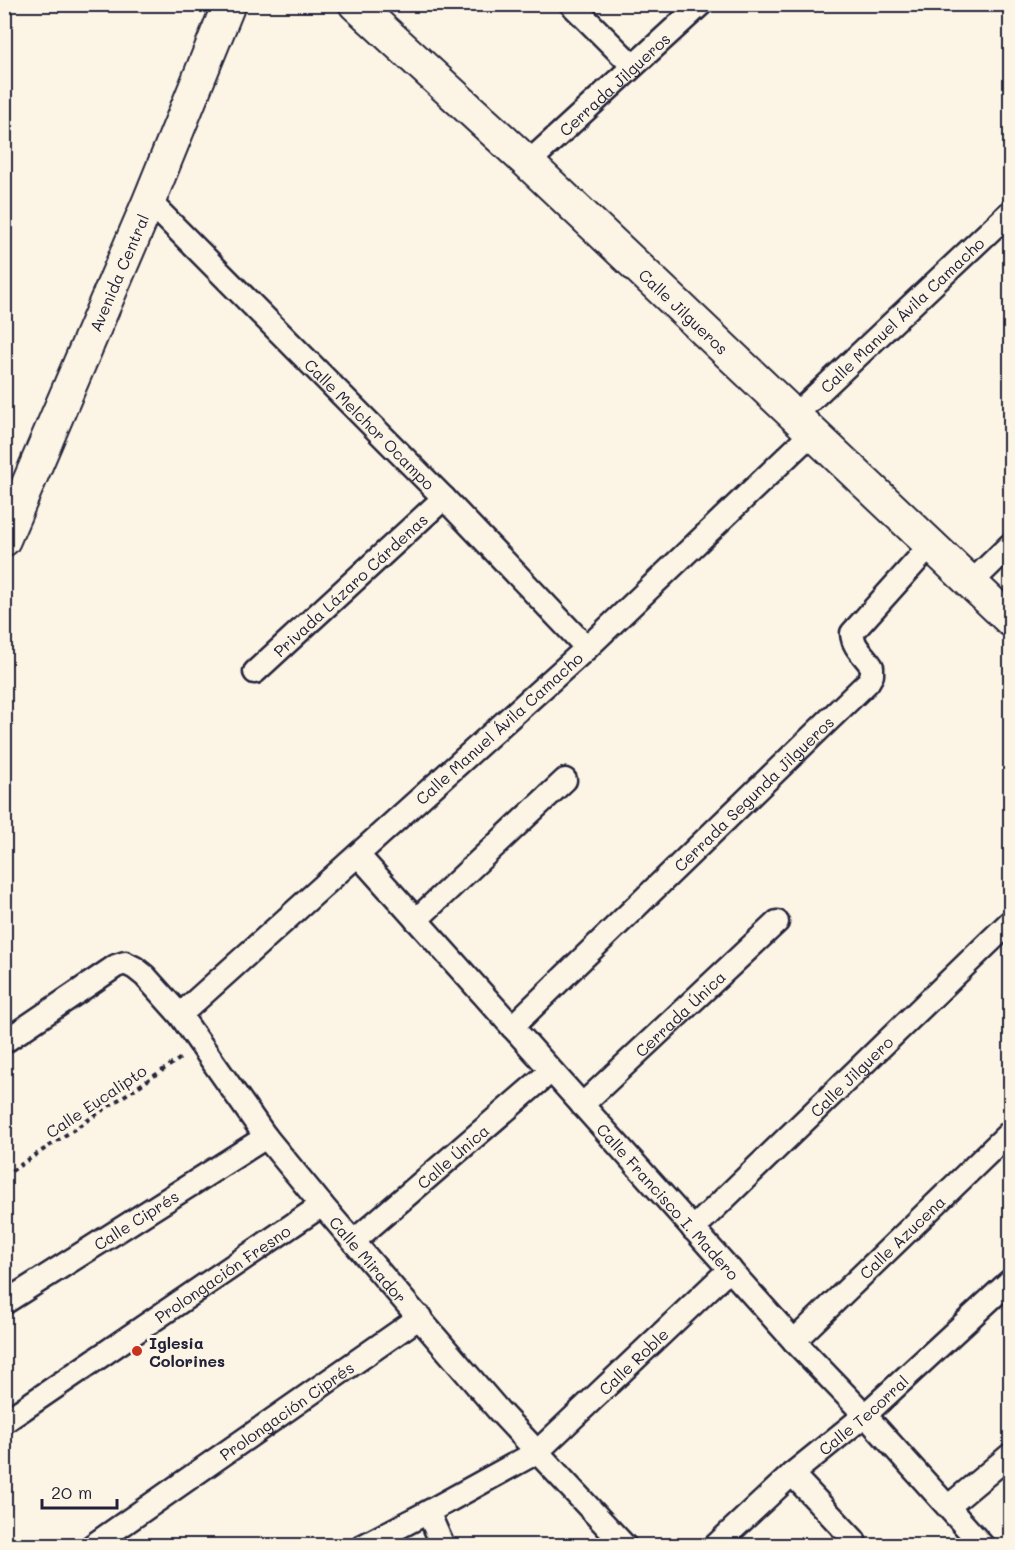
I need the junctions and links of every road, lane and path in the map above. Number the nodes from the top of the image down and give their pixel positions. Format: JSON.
{"nodes":[{"id":1,"x":229,"y":4,"type":"edge"},
{"id":2,"x":355,"y":4,"type":"edge"},
{"id":3,"x":571,"y":4,"type":"edge"},
{"id":4,"x":701,"y":4,"type":"edge"},
{"id":5,"x":633,"y":66,"type":"junction"},
{"id":6,"x":528,"y":163,"type":"junction"},
{"id":7,"x":149,"y":201,"type":"junction"},
{"id":8,"x":1011,"y":212,"type":"edge"},
{"id":9,"x":803,"y":425,"type":"junction"},
{"id":10,"x":444,"y":498,"type":"junction"},
{"id":11,"x":4,"y":540,"type":"edge"},
{"id":12,"x":932,"y":545,"type":"junction"},
{"id":13,"x":1011,"y":545,"type":"edge"},
{"id":14,"x":971,"y":583,"type":"junction"},
{"id":15,"x":1011,"y":620,"type":"edge"},
{"id":16,"x":588,"y":648,"type":"junction"},
{"id":17,"x":255,"y":672,"type":"dead end"},
{"id":18,"x":565,"y":780,"type":"dead end"},
{"id":19,"x":358,"y":855,"type":"junction"},
{"id":20,"x":416,"y":920,"type":"junction"},
{"id":21,"x":777,"y":922,"type":"dead end"},
{"id":22,"x":1011,"y":922,"type":"edge"},
{"id":23,"x":180,"y":1015,"type":"junction"},
{"id":24,"x":512,"y":1027,"type":"junction"},
{"id":25,"x":4,"y":1042,"type":"edge"},
{"id":26,"x":201,"y":1045,"type":"junction"},
{"id":27,"x":551,"y":1071,"type":"junction"},
{"id":28,"x":582,"y":1105,"type":"junction"},
{"id":29,"x":1011,"y":1132,"type":"edge"},
{"id":30,"x":266,"y":1137,"type":"junction"},
{"id":31,"x":4,"y":1176,"type":"edge"},
{"id":32,"x":322,"y":1205,"type":"junction"},
{"id":33,"x":693,"y":1228,"type":"junction"},
{"id":34,"x":354,"y":1241,"type":"junction"},
{"id":35,"x":730,"y":1269,"type":"junction"},
{"id":36,"x":1011,"y":1281,"type":"edge"},
{"id":37,"x":4,"y":1303,"type":"edge"},
{"id":38,"x":420,"y":1317,"type":"junction"},
{"id":39,"x":794,"y":1341,"type":"junction"},
{"id":40,"x":865,"y":1415,"type":"junction"},
{"id":41,"x":4,"y":1422,"type":"edge"},
{"id":42,"x":537,"y":1452,"type":"junction"},
{"id":43,"x":1011,"y":1455,"type":"edge"},
{"id":44,"x":792,"y":1474,"type":"junction"},
{"id":45,"x":949,"y":1506,"type":"junction"},
{"id":46,"x":428,"y":1512,"type":"junction"},
{"id":47,"x":854,"y":1540,"type":"dead end"},
{"id":48,"x":92,"y":1545,"type":"edge"},
{"id":49,"x":363,"y":1545,"type":"edge"},
{"id":50,"x":443,"y":1545,"type":"edge"},
{"id":51,"x":625,"y":1545,"type":"edge"},
{"id":52,"x":715,"y":1545,"type":"edge"},
{"id":53,"x":982,"y":1545,"type":"edge"}],
"edges":[{"from":1,"to":7,"type":"street","name":"Avenida Central"},
{"from":2,"to":6,"type":"street","name":"Calle Jilgueros"},
{"from":3,"to":5,"type":"street"},
{"from":4,"to":5,"type":"street","name":"Cerrada Jilgueros"},
{"from":5,"to":6,"type":"street","name":"Cerrada Jilgueros"},
{"from":6,"to":9,"type":"street","name":"Calle Jilgueros"},
{"from":7,"to":10,"type":"street","name":"Calle Melchor Ocampo"},
{"from":7,"to":11,"type":"street","name":"Avenida Central"},
{"from":8,"to":9,"type":"street","name":"Calle Manuel Ávila Camacho"},
{"from":9,"to":12,"type":"street","name":"Calle Jilgueros"},
{"from":9,"to":16,"type":"street","name":"Calle Manuel Ávila Camacho"},
{"from":10,"to":16,"type":"street","name":"Calle Melchor Ocampo"},
{"from":10,"to":17,"type":"street","name":"Privada Lázaro Cárdenas"},
{"from":12,"to":14,"type":"street","name":"Calle Jilgueros"},
{"from":12,"to":24,"type":"street","name":"Cerrada Segunda Jilgueros"},
{"from":13,"to":14,"type":"street"},
{"from":14,"to":15,"type":"street","name":"Calle Jilgueros"},
{"from":16,"to":19,"type":"street","name":"Calle Manuel Ávila Camacho"},
{"from":18,"to":20,"type":"street"},
{"from":19,"to":20,"type":"street","name":"Calle Francisco I. Madero"},
{"from":19,"to":23,"type":"street","name":"Calle Manuel Ávila Camacho"},
{"from":20,"to":24,"type":"street","name":"Calle Francisco I. Madero"},
{"from":21,"to":28,"type":"street","name":"Cerrada Única"},
{"from":22,"to":33,"type":"street","name":"Calle Jilguero"},
{"from":23,"to":25,"type":"street","name":"Calle Mirador"},
{"from":23,"to":26,"type":"street","name":"Calle Mirador"},
{"from":24,"to":27,"type":"street","name":"Calle Francisco I. Madero"},
{"from":26,"to":30,"type":"street","name":"Calle Mirador"},
{"from":26,"to":31,"type":"path","name":"Calle Eucalipto"},
{"from":27,"to":28,"type":"street","name":"Calle Francisco I. Madero"},
{"from":27,"to":34,"type":"street","name":"Calle Única"},
{"from":28,"to":33,"type":"street","name":"Calle Francisco I. Madero"},
{"from":29,"to":39,"type":"street","name":"Calle Azucena"},
{"from":30,"to":32,"type":"street","name":"Calle Mirador"},
{"from":30,"to":37,"type":"street","name":"Calle Ciprés"},
{"from":32,"to":34,"type":"street","name":"Calle Mirador"},
{"from":32,"to":41,"type":"street","name":"Prolongación Fresno"},
{"from":33,"to":35,"type":"street","name":"Calle Francisco I. Madero"},
{"from":34,"to":38,"type":"street","name":"Calle Mirador"},
{"from":35,"to":39,"type":"street","name":"Calle Francisco I. Madero"},
{"from":35,"to":42,"type":"street","name":"Calle Roble"},
{"from":36,"to":40,"type":"street","name":"Calle Tecorral"},
{"from":38,"to":42,"type":"street","name":"Calle Mirador"},
{"from":38,"to":48,"type":"street","name":"Prolongación Ciprés"},
{"from":39,"to":40,"type":"street","name":"Calle Francisco I. Madero"},
{"from":40,"to":44,"type":"street","name":"Calle Tecorral"},
{"from":40,"to":45,"type":"street","name":"Calle Francisco I. Madero"},
{"from":42,"to":46,"type":"street","name":"Calle Roble"},
{"from":42,"to":51,"type":"street","name":"Calle Mirador"},
{"from":43,"to":45,"type":"street"},
{"from":44,"to":47,"type":"street"},
{"from":44,"to":52,"type":"street","name":"Calle Tecorral"},
{"from":45,"to":53,"type":"street","name":"Calle Francisco I. Madero"},
{"from":46,"to":49,"type":"street","name":"Calle Roble"},
{"from":46,"to":50,"type":"street"}]}
